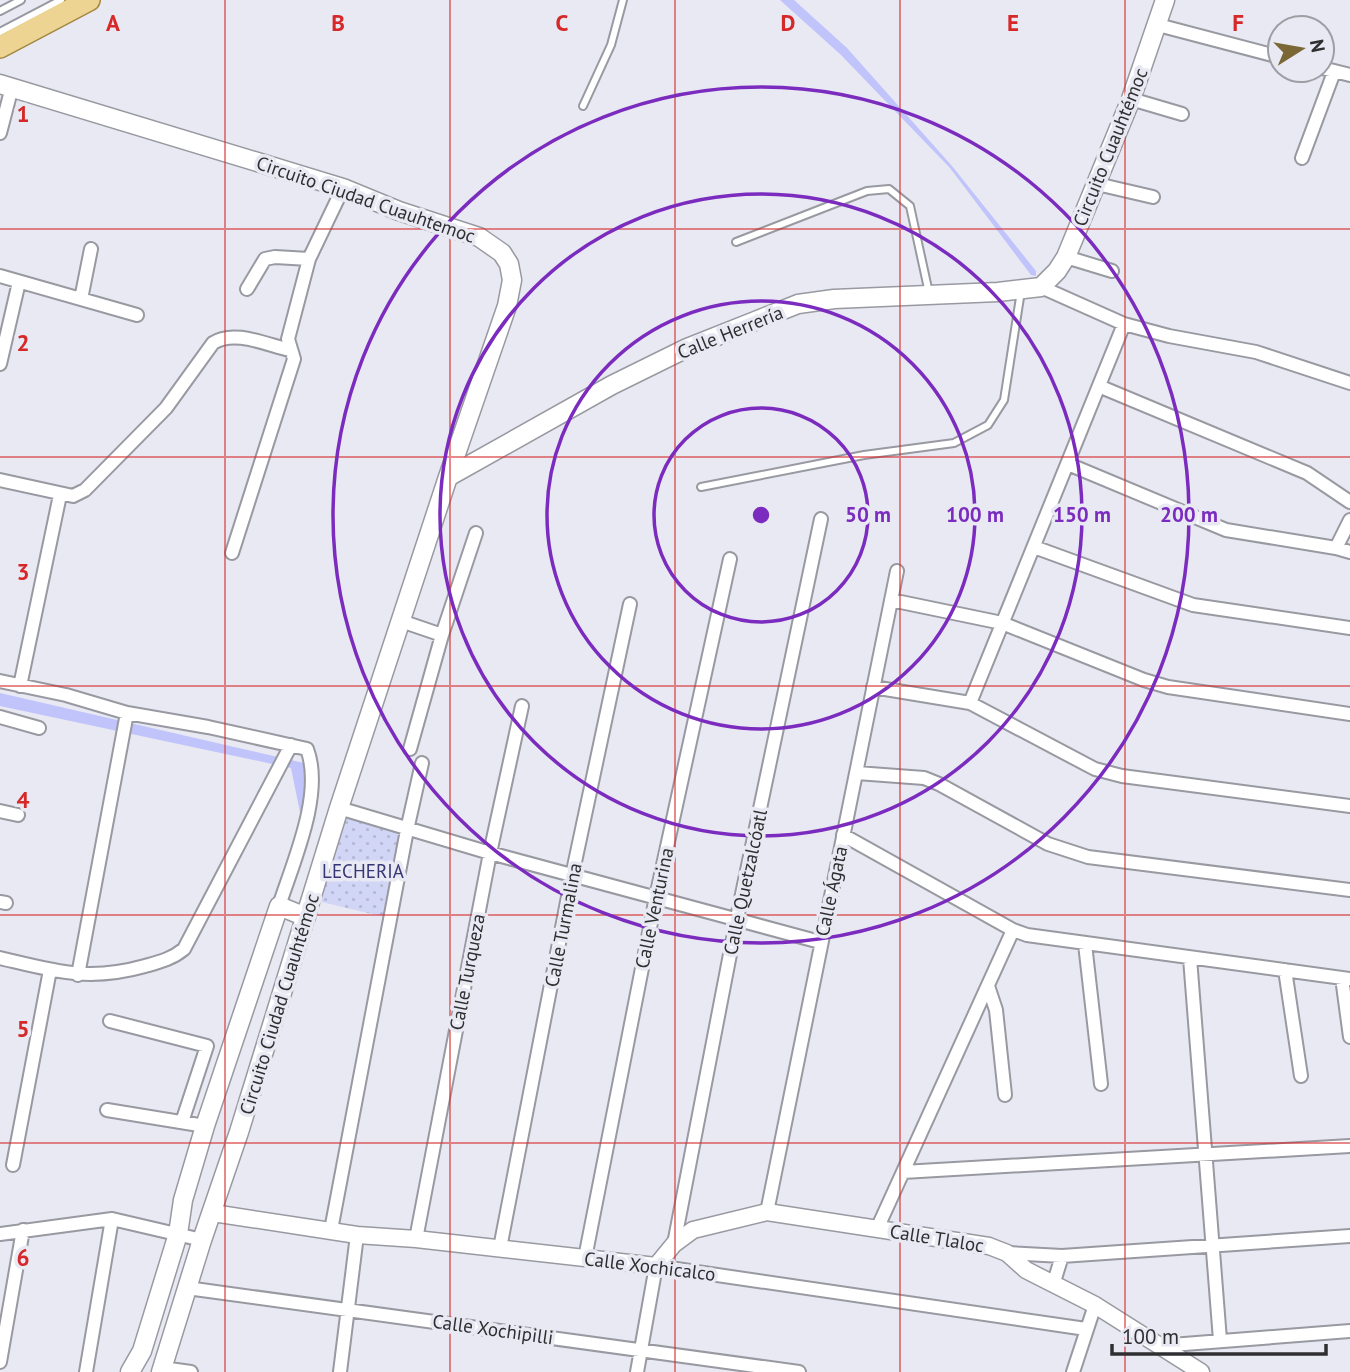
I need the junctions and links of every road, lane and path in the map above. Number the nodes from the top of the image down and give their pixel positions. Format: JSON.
{"nodes":[{"id":1,"x":21,"y":0,"type":"edge"},
{"id":2,"x":61,"y":0,"type":"edge"},
{"id":3,"x":89,"y":0,"type":"edge"},
{"id":4,"x":623,"y":0,"type":"edge"},
{"id":5,"x":1165,"y":0,"type":"edge"},
{"id":6,"x":0,"y":11,"type":"edge"},
{"id":7,"x":1158,"y":25,"type":"junction"},
{"id":8,"x":0,"y":32,"type":"edge"},
{"id":9,"x":0,"y":47,"type":"edge"},
{"id":10,"x":1266,"y":53,"type":"edge"},
{"id":11,"x":1324,"y":84,"type":"edge"},
{"id":12,"x":6,"y":86,"type":"edge"},
{"id":13,"x":1131,"y":99,"type":"junction"},
{"id":14,"x":583,"y":106,"type":"dead end"},
{"id":15,"x":1182,"y":114,"type":"dead end"},
{"id":16,"x":0,"y":133,"type":"edge"},
{"id":17,"x":1302,"y":158,"type":"dead end"},
{"id":18,"x":1097,"y":184,"type":"junction"},
{"id":19,"x":343,"y":188,"type":"junction"},
{"id":20,"x":1153,"y":197,"type":"dead end"},
{"id":21,"x":736,"y":242,"type":"dead end"},
{"id":22,"x":91,"y":249,"type":"dead end"},
{"id":23,"x":1066,"y":257,"type":"junction"},
{"id":24,"x":309,"y":260,"type":"junction"},
{"id":25,"x":1112,"y":271,"type":"dead end"},
{"id":26,"x":0,"y":276,"type":"edge"},
{"id":27,"x":19,"y":282,"type":"junction"},
{"id":28,"x":1041,"y":287,"type":"junction"},
{"id":29,"x":247,"y":289,"type":"dead end"},
{"id":30,"x":1021,"y":289,"type":"junction"},
{"id":31,"x":930,"y":295,"type":"junction"},
{"id":32,"x":81,"y":299,"type":"junction"},
{"id":33,"x":137,"y":315,"type":"dead end"},
{"id":34,"x":1124,"y":324,"type":"junction"},
{"id":35,"x":290,"y":350,"type":"junction"},
{"id":36,"x":0,"y":364,"type":"edge"},
{"id":37,"x":1350,"y":383,"type":"edge"},
{"id":38,"x":1101,"y":387,"type":"junction"},
{"id":39,"x":1068,"y":464,"type":"junction"},
{"id":40,"x":448,"y":477,"type":"junction"},
{"id":41,"x":0,"y":480,"type":"edge"},
{"id":42,"x":701,"y":487,"type":"dead end"},
{"id":43,"x":60,"y":495,"type":"junction"},
{"id":44,"x":1350,"y":502,"type":"edge"},
{"id":45,"x":821,"y":519,"type":"dead end"},
{"id":46,"x":1350,"y":520,"type":"edge"},
{"id":47,"x":476,"y":533,"type":"dead end"},
{"id":48,"x":1034,"y":547,"type":"junction"},
{"id":49,"x":1336,"y":548,"type":"junction"},
{"id":50,"x":1350,"y":552,"type":"edge"},
{"id":51,"x":232,"y":553,"type":"dead end"},
{"id":52,"x":730,"y":559,"type":"dead end"},
{"id":53,"x":897,"y":571,"type":"dead end"},
{"id":54,"x":891,"y":600,"type":"junction"},
{"id":55,"x":631,"y":604,"type":"dead end"},
{"id":56,"x":401,"y":621,"type":"junction"},
{"id":57,"x":1002,"y":623,"type":"junction"},
{"id":58,"x":1350,"y":628,"type":"edge"},
{"id":59,"x":442,"y":635,"type":"junction"},
{"id":60,"x":0,"y":681,"type":"edge"},
{"id":61,"x":20,"y":686,"type":"junction"},
{"id":62,"x":873,"y":687,"type":"junction"},
{"id":63,"x":970,"y":703,"type":"junction"},
{"id":64,"x":522,"y":706,"type":"dead end"},
{"id":65,"x":1350,"y":714,"type":"edge"},
{"id":66,"x":126,"y":716,"type":"junction"},
{"id":67,"x":0,"y":717,"type":"edge"},
{"id":68,"x":39,"y":728,"type":"dead end"},
{"id":69,"x":410,"y":749,"type":"dead end"},
{"id":70,"x":288,"y":750,"type":"junction"},
{"id":71,"x":422,"y":763,"type":"dead end"},
{"id":72,"x":857,"y":773,"type":"junction"},
{"id":73,"x":1350,"y":806,"type":"edge"},
{"id":74,"x":339,"y":808,"type":"junction"},
{"id":75,"x":0,"y":811,"type":"edge"},
{"id":76,"x":18,"y":815,"type":"dead end"},
{"id":77,"x":407,"y":830,"type":"junction"},
{"id":78,"x":844,"y":835,"type":"junction"},
{"id":79,"x":490,"y":853,"type":"junction"},
{"id":80,"x":572,"y":876,"type":"junction"},
{"id":81,"x":1350,"y":890,"type":"edge"},
{"id":82,"x":656,"y":897,"type":"junction"},
{"id":83,"x":279,"y":906,"type":"junction"},
{"id":84,"x":306,"y":918,"type":"junction"},
{"id":85,"x":737,"y":918,"type":"junction"},
{"id":86,"x":1013,"y":930,"type":"junction"},
{"id":87,"x":820,"y":942,"type":"junction"},
{"id":88,"x":1085,"y":944,"type":"junction"},
{"id":89,"x":0,"y":958,"type":"edge"},
{"id":90,"x":1190,"y":958,"type":"junction"},
{"id":91,"x":50,"y":970,"type":"junction"},
{"id":92,"x":1286,"y":970,"type":"junction"},
{"id":93,"x":78,"y":975,"type":"junction"},
{"id":94,"x":1346,"y":978,"type":"edge"},
{"id":95,"x":988,"y":986,"type":"junction"},
{"id":96,"x":110,"y":1021,"type":"dead end"},
{"id":97,"x":1350,"y":1037,"type":"edge"},
{"id":98,"x":1301,"y":1076,"type":"dead end"},
{"id":99,"x":1101,"y":1084,"type":"dead end"},
{"id":100,"x":1005,"y":1095,"type":"dead end"},
{"id":101,"x":107,"y":1110,"type":"dead end"},
{"id":102,"x":182,"y":1122,"type":"junction"},
{"id":103,"x":205,"y":1126,"type":"junction"},
{"id":104,"x":1350,"y":1146,"type":"edge"},
{"id":105,"x":1206,"y":1154,"type":"junction"},
{"id":106,"x":13,"y":1165,"type":"dead end"},
{"id":107,"x":903,"y":1172,"type":"junction"},
{"id":108,"x":767,"y":1212,"type":"junction"},
{"id":109,"x":213,"y":1213,"type":"junction"},
{"id":110,"x":112,"y":1219,"type":"junction"},
{"id":111,"x":877,"y":1229,"type":"junction"},
{"id":112,"x":23,"y":1230,"type":"junction"},
{"id":113,"x":331,"y":1230,"type":"junction"},
{"id":114,"x":0,"y":1234,"type":"edge"},
{"id":115,"x":178,"y":1234,"type":"junction"},
{"id":116,"x":357,"y":1235,"type":"junction"},
{"id":117,"x":1350,"y":1236,"type":"edge"},
{"id":118,"x":416,"y":1239,"type":"junction"},
{"id":119,"x":202,"y":1241,"type":"junction"},
{"id":120,"x":674,"y":1244,"type":"junction"},
{"id":121,"x":1212,"y":1245,"type":"junction"},
{"id":122,"x":500,"y":1248,"type":"junction"},
{"id":123,"x":1007,"y":1253,"type":"junction"},
{"id":124,"x":1062,"y":1256,"type":"junction"},
{"id":125,"x":585,"y":1258,"type":"junction"},
{"id":126,"x":656,"y":1266,"type":"junction"},
{"id":127,"x":1053,"y":1285,"type":"junction"},
{"id":128,"x":187,"y":1288,"type":"junction"},
{"id":129,"x":1095,"y":1305,"type":"junction"},
{"id":130,"x":347,"y":1308,"type":"junction"},
{"id":131,"x":1086,"y":1329,"type":"junction"},
{"id":132,"x":1350,"y":1331,"type":"edge"},
{"id":133,"x":1220,"y":1340,"type":"junction"},
{"id":134,"x":1159,"y":1346,"type":"junction"},
{"id":135,"x":640,"y":1349,"type":"junction"},
{"id":136,"x":0,"y":1362,"type":"edge"},
{"id":137,"x":162,"y":1370,"type":"edge"},
{"id":138,"x":86,"y":1372,"type":"edge"},
{"id":139,"x":130,"y":1372,"type":"edge"},
{"id":140,"x":191,"y":1372,"type":"edge"},
{"id":141,"x":340,"y":1372,"type":"edge"},
{"id":142,"x":637,"y":1372,"type":"edge"},
{"id":143,"x":799,"y":1372,"type":"edge"},
{"id":144,"x":1073,"y":1372,"type":"edge"},
{"id":145,"x":1201,"y":1372,"type":"edge"}],
"edges":[{"from":1,"to":6,"type":"lane"},
{"from":2,"to":8,"type":"lane"},
{"from":3,"to":9,"type":"main road"},
{"from":4,"to":14,"type":"lane"},
{"from":5,"to":7,"type":"main road","name":"Circuito Cuauhtémoc"},
{"from":7,"to":10,"type":"street"},
{"from":7,"to":13,"type":"main road","name":"Circuito Cuauhtémoc"},
{"from":11,"to":17,"type":"street"},
{"from":12,"to":16,"type":"street"},
{"from":12,"to":19,"type":"main road","name":"Circuito Ciudad Cuauhtemoc"},
{"from":13,"to":15,"type":"street"},
{"from":13,"to":18,"type":"main road","name":"Circuito Cuauhtémoc"},
{"from":18,"to":20,"type":"street"},
{"from":18,"to":23,"type":"main road","name":"Circuito Cuauhtémoc"},
{"from":19,"to":24,"type":"street"},
{"from":19,"to":40,"type":"main road","name":"Circuito Ciudad Cuauhtemoc"},
{"from":21,"to":31,"type":"lane"},
{"from":22,"to":32,"type":"street"},
{"from":23,"to":25,"type":"street"},
{"from":23,"to":28,"type":"main road","name":"Circuito Cuauhtémoc"},
{"from":24,"to":29,"type":"street"},
{"from":24,"to":35,"type":"street"},
{"from":26,"to":27,"type":"street"},
{"from":27,"to":32,"type":"street"},
{"from":27,"to":36,"type":"street"},
{"from":28,"to":30,"type":"main road","name":"Calle Herrería"},
{"from":28,"to":34,"type":"street"},
{"from":30,"to":31,"type":"main road","name":"Calle Herrería"},
{"from":30,"to":42,"type":"lane"},
{"from":31,"to":40,"type":"main road","name":"Calle Herrería"},
{"from":32,"to":33,"type":"street"},
{"from":34,"to":37,"type":"street"},
{"from":34,"to":38,"type":"street"},
{"from":35,"to":43,"type":"street"},
{"from":35,"to":51,"type":"street"},
{"from":38,"to":39,"type":"street"},
{"from":38,"to":44,"type":"street"},
{"from":39,"to":48,"type":"street"},
{"from":39,"to":49,"type":"street"},
{"from":40,"to":56,"type":"main road","name":"Circuito Ciudad Cuauhtémoc"},
{"from":41,"to":43,"type":"street"},
{"from":43,"to":61,"type":"street"},
{"from":45,"to":85,"type":"street","name":"Calle Quetzalcóatl"},
{"from":46,"to":49,"type":"street"},
{"from":47,"to":59,"type":"street"},
{"from":48,"to":57,"type":"street"},
{"from":48,"to":58,"type":"street"},
{"from":49,"to":50,"type":"street"},
{"from":52,"to":82,"type":"street","name":"Calle Venturina"},
{"from":53,"to":54,"type":"street","name":"Calle Ágata"},
{"from":54,"to":57,"type":"street"},
{"from":54,"to":62,"type":"street","name":"Calle Ágata"},
{"from":55,"to":80,"type":"street","name":"Calle Turmalina"},
{"from":56,"to":59,"type":"street"},
{"from":56,"to":74,"type":"main road","name":"Circuito Ciudad Cuauhtémoc"},
{"from":57,"to":63,"type":"street"},
{"from":57,"to":65,"type":"street"},
{"from":59,"to":69,"type":"street"},
{"from":60,"to":61,"type":"street"},
{"from":61,"to":66,"type":"street"},
{"from":62,"to":63,"type":"street"},
{"from":62,"to":72,"type":"street","name":"Calle Ágata"},
{"from":63,"to":73,"type":"street"},
{"from":64,"to":79,"type":"street","name":"Calle Turqueza"},
{"from":66,"to":70,"type":"street"},
{"from":66,"to":93,"type":"street"},
{"from":67,"to":68,"type":"street"},
{"from":70,"to":83,"type":"street"},
{"from":70,"to":93,"type":"street"},
{"from":71,"to":77,"type":"street"},
{"from":72,"to":78,"type":"street","name":"Calle Ágata"},
{"from":72,"to":81,"type":"street"},
{"from":74,"to":77,"type":"street"},
{"from":74,"to":84,"type":"main road","name":"Circuito Ciudad Cuauhtémoc"},
{"from":75,"to":76,"type":"street"},
{"from":77,"to":79,"type":"street"},
{"from":77,"to":113,"type":"street"},
{"from":78,"to":86,"type":"street"},
{"from":78,"to":87,"type":"street","name":"Calle Ágata"},
{"from":79,"to":80,"type":"street"},
{"from":79,"to":118,"type":"street","name":"Calle Turqueza"},
{"from":80,"to":82,"type":"street"},
{"from":80,"to":122,"type":"street","name":"Calle Turmalina"},
{"from":82,"to":85,"type":"street"},
{"from":82,"to":125,"type":"street","name":"Calle Venturina"},
{"from":83,"to":84,"type":"main road"},
{"from":83,"to":103,"type":"main road"},
{"from":84,"to":109,"type":"main road","name":"Circuito Ciudad Cuauhtémoc"},
{"from":85,"to":87,"type":"street"},
{"from":85,"to":120,"type":"street","name":"Calle Quetzalcóatl"},
{"from":86,"to":88,"type":"street"},
{"from":86,"to":95,"type":"street"},
{"from":87,"to":108,"type":"street","name":"Calle Ágata"},
{"from":88,"to":90,"type":"street"},
{"from":88,"to":99,"type":"street"},
{"from":89,"to":91,"type":"street"},
{"from":90,"to":92,"type":"street"},
{"from":90,"to":105,"type":"street"},
{"from":91,"to":93,"type":"street"},
{"from":91,"to":106,"type":"street"},
{"from":92,"to":94,"type":"street"},
{"from":92,"to":98,"type":"street"},
{"from":94,"to":97,"type":"street"},
{"from":95,"to":100,"type":"street"},
{"from":95,"to":107,"type":"street"},
{"from":96,"to":102,"type":"street"},
{"from":101,"to":102,"type":"street"},
{"from":102,"to":103,"type":"street"},
{"from":103,"to":115,"type":"main road"},
{"from":104,"to":105,"type":"street"},
{"from":105,"to":107,"type":"street"},
{"from":105,"to":121,"type":"street"},
{"from":107,"to":111,"type":"street"},
{"from":108,"to":111,"type":"street","name":"Calle Tlaloc"},
{"from":108,"to":120,"type":"street","name":"Calle Tlaloc"},
{"from":109,"to":113,"type":"street","name":"Calle Xochicalco"},
{"from":109,"to":119,"type":"main road","name":"Circuito Ciudad Cuauhtémoc"},
{"from":110,"to":112,"type":"street"},
{"from":110,"to":115,"type":"street"},
{"from":110,"to":138,"type":"street"},
{"from":111,"to":123,"type":"street","name":"Calle Tlaloc"},
{"from":112,"to":114,"type":"street"},
{"from":112,"to":136,"type":"street"},
{"from":113,"to":116,"type":"street","name":"Calle Xochicalco"},
{"from":115,"to":119,"type":"street"},
{"from":115,"to":139,"type":"main road"},
{"from":116,"to":118,"type":"street","name":"Calle Xochicalco"},
{"from":116,"to":130,"type":"street"},
{"from":117,"to":121,"type":"street"},
{"from":118,"to":122,"type":"street","name":"Calle Xochicalco"},
{"from":119,"to":128,"type":"main road","name":"Circuito Ciudad Cuauhtémoc"},
{"from":120,"to":126,"type":"street","name":"Calle Tlaloc"},
{"from":121,"to":124,"type":"street"},
{"from":121,"to":133,"type":"street"},
{"from":122,"to":125,"type":"street","name":"Calle Xochicalco"},
{"from":123,"to":124,"type":"street"},
{"from":123,"to":127,"type":"street","name":"Calle Tlaloc"},
{"from":124,"to":127,"type":"street"},
{"from":125,"to":126,"type":"street","name":"Calle Xochicalco"},
{"from":126,"to":131,"type":"street","name":"Calle Xochicalco"},
{"from":126,"to":135,"type":"street"},
{"from":127,"to":129,"type":"street","name":"Calle Tlaloc"},
{"from":128,"to":130,"type":"street","name":"Calle Xochipilli"},
{"from":128,"to":137,"type":"main road","name":"Circuito Ciudad Cuauhtémoc"},
{"from":129,"to":131,"type":"street"},
{"from":129,"to":134,"type":"street","name":"Calle Tlaloc"},
{"from":130,"to":135,"type":"street","name":"Calle Xochipilli"},
{"from":130,"to":141,"type":"street"},
{"from":131,"to":144,"type":"street"},
{"from":132,"to":133,"type":"street"},
{"from":133,"to":134,"type":"street"},
{"from":134,"to":145,"type":"street","name":"Calle Tlaloc"},
{"from":135,"to":142,"type":"street"},
{"from":135,"to":143,"type":"street","name":"Calle Xochipilli"},
{"from":137,"to":140,"type":"street"}]}
